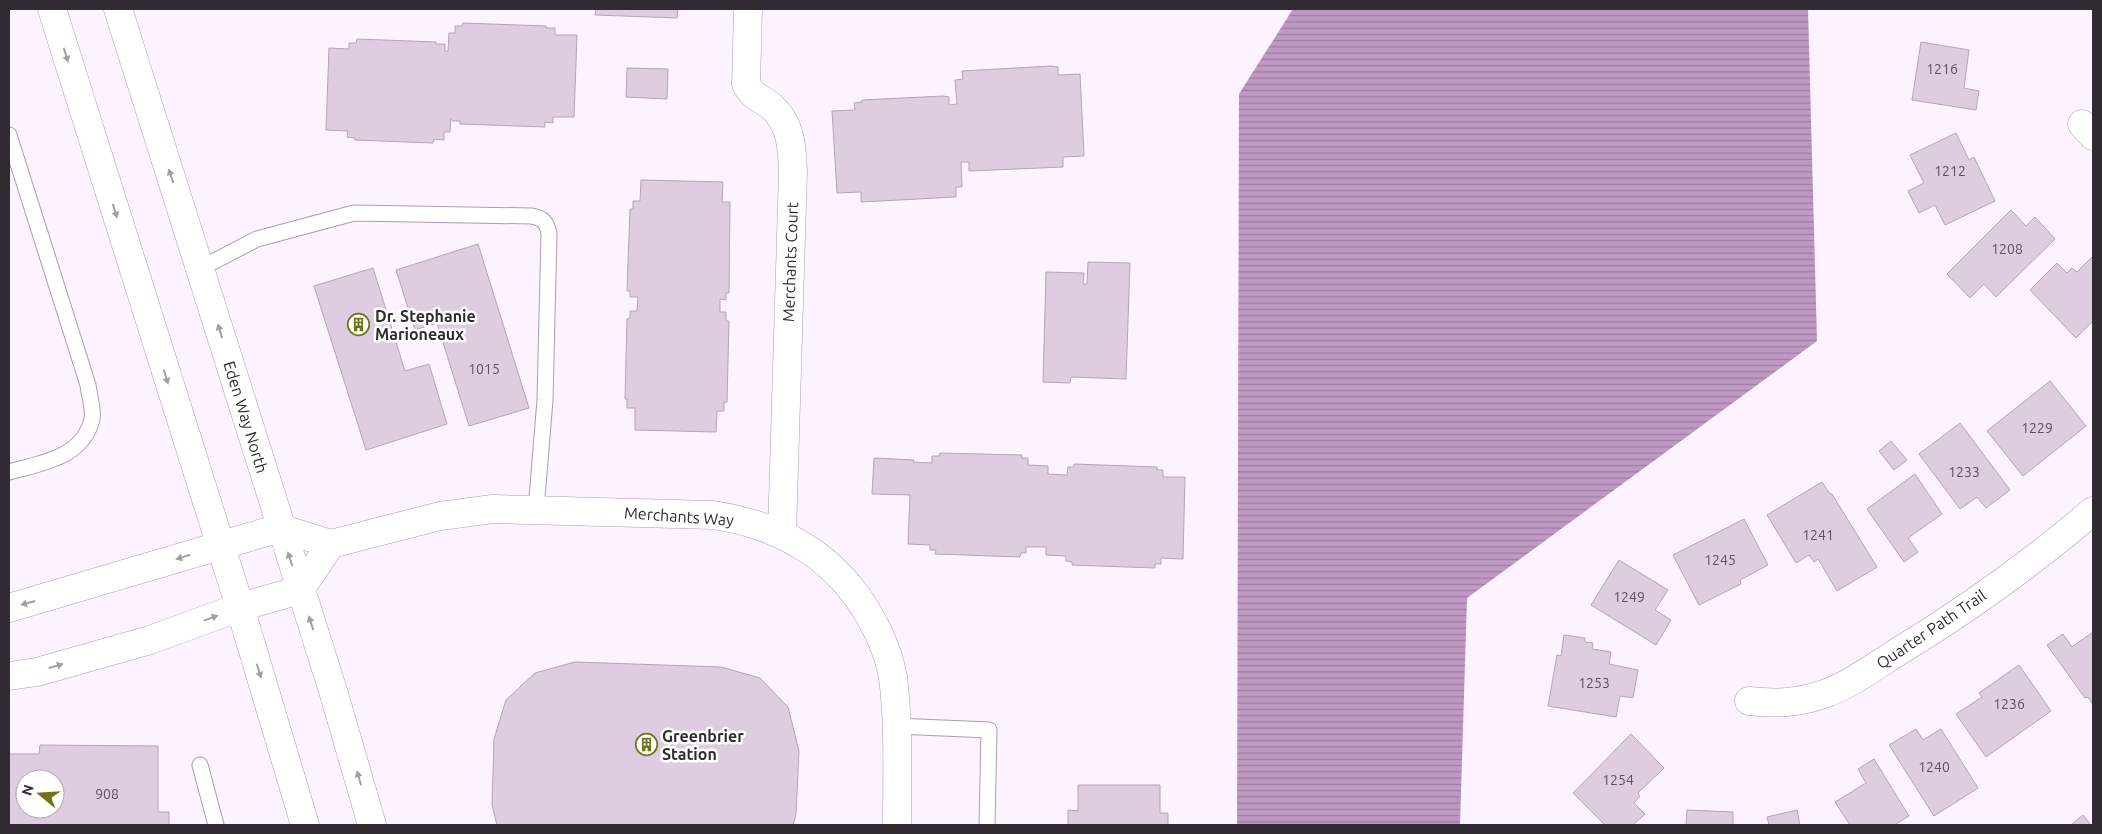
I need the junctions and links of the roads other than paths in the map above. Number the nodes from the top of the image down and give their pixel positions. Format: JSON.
{"nodes":[{"id":1,"x":52,"y":9,"type":"edge"},
{"id":2,"x":118,"y":9,"type":"edge"},
{"id":3,"x":748,"y":9,"type":"edge"},
{"id":4,"x":9,"y":135,"type":"edge"},
{"id":5,"x":200,"y":268,"type":"junction"},
{"id":6,"x":9,"y":472,"type":"edge"},
{"id":7,"x":536,"y":510,"type":"junction"},
{"id":8,"x":2093,"y":511,"type":"edge"},
{"id":9,"x":280,"y":528,"type":"junction"},
{"id":10,"x":782,"y":534,"type":"junction"},
{"id":11,"x":332,"y":544,"type":"junction"},
{"id":12,"x":220,"y":546,"type":"junction"},
{"id":13,"x":300,"y":590,"type":"junction"},
{"id":14,"x":240,"y":607,"type":"junction"},
{"id":15,"x":9,"y":608,"type":"edge"},
{"id":16,"x":9,"y":676,"type":"edge"},
{"id":17,"x":1749,"y":701,"type":"dead end"},
{"id":18,"x":896,"y":726,"type":"junction"},
{"id":19,"x":200,"y":765,"type":"dead end"},
{"id":20,"x":216,"y":825,"type":"edge"},
{"id":21,"x":304,"y":825,"type":"edge"},
{"id":22,"x":372,"y":825,"type":"edge"},
{"id":23,"x":897,"y":825,"type":"edge"},
{"id":24,"x":987,"y":825,"type":"edge"}],
"edges":[{"from":1,"to":12,"type":"street","one_way":true},
{"from":5,"to":2,"type":"street","name":"Eden Way North","one_way":true},
{"from":3,"to":10,"type":"street","name":"Merchants Court"},
{"from":4,"to":6,"type":"lane"},
{"from":5,"to":7,"type":"lane"},
{"from":9,"to":5,"type":"street","name":"Eden Way North","one_way":true},
{"from":7,"to":10,"type":"street","name":"Merchants Way"},
{"from":7,"to":11,"type":"street","name":"Merchants Way"},
{"from":8,"to":17,"type":"street","name":"Quarter Path Trail"},
{"from":9,"to":11,"type":"street"},
{"from":9,"to":12,"type":"street"},
{"from":13,"to":9,"type":"street","name":"Eden Way North","one_way":true},
{"from":10,"to":18,"type":"street","name":"Merchants Way"},
{"from":11,"to":13,"type":"street"},
{"from":12,"to":14,"type":"street"},
{"from":12,"to":15,"type":"street","one_way":true},
{"from":13,"to":14,"type":"street"},
{"from":22,"to":13,"type":"street","name":"Eden Way North","one_way":true},
{"from":16,"to":14,"type":"street","one_way":true},
{"from":14,"to":21,"type":"street","one_way":true},
{"from":18,"to":23,"type":"street","name":"Merchants Way"},
{"from":18,"to":24,"type":"lane"},
{"from":19,"to":20,"type":"lane"}]}
